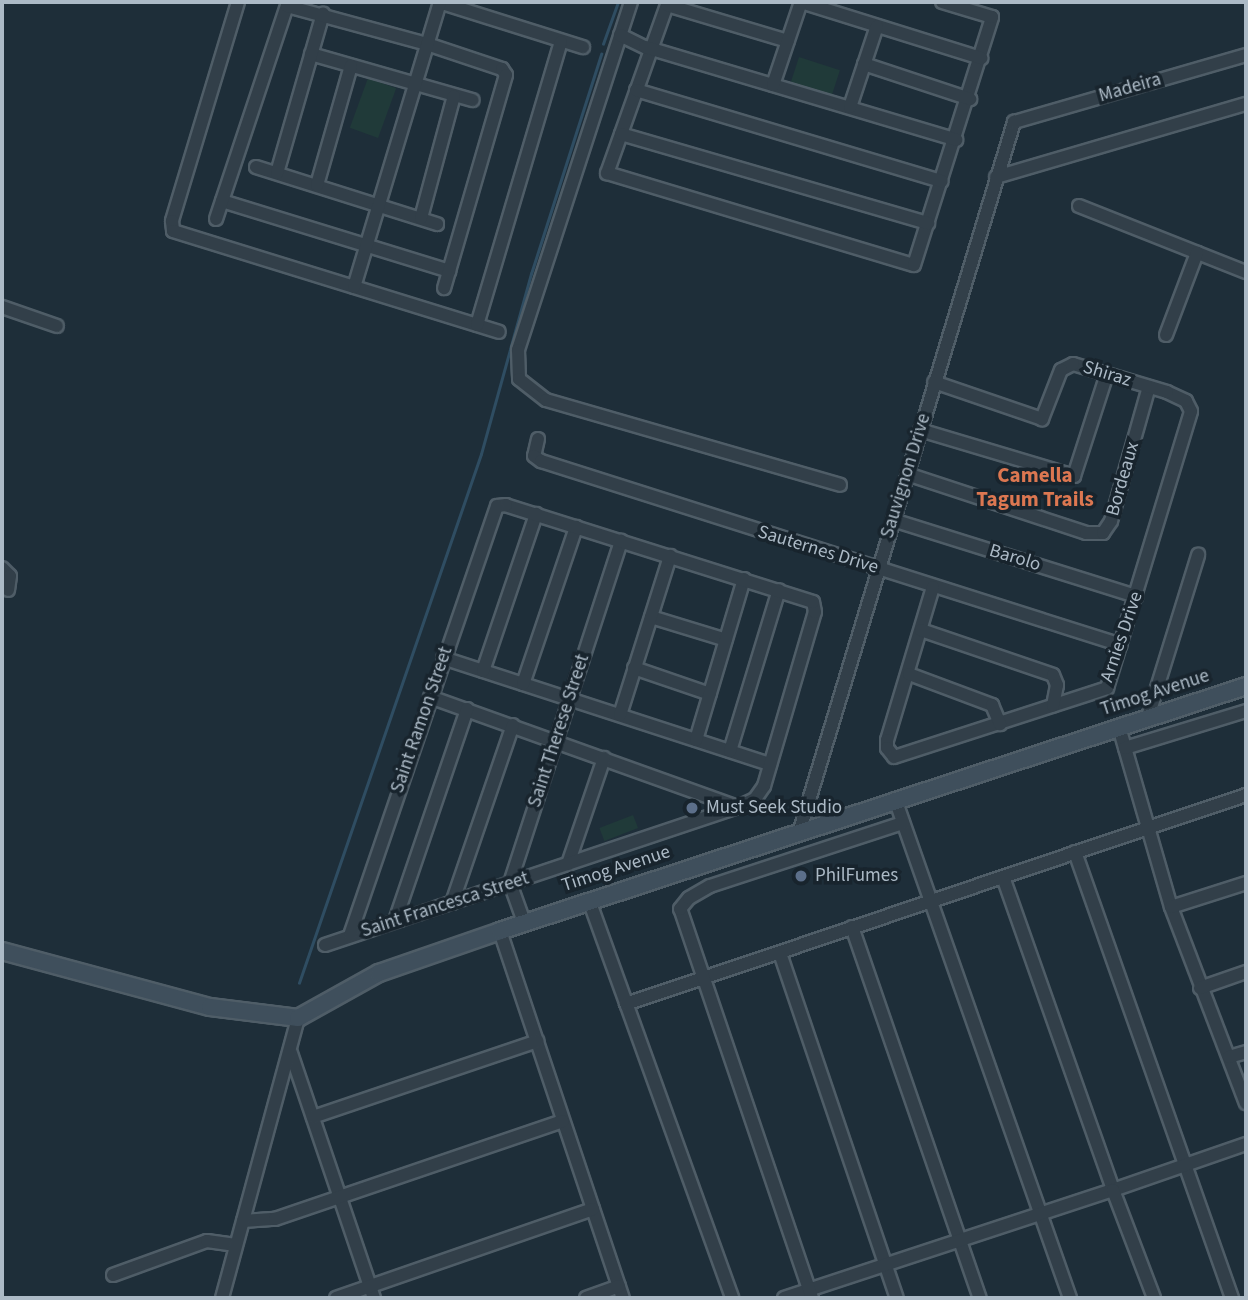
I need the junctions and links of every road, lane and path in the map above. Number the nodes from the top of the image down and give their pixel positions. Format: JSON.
{"nodes":[{"id":1,"x":238,"y":2,"type":"edge"},
{"id":2,"x":439,"y":2,"type":"edge"},
{"id":3,"x":631,"y":2,"type":"edge"},
{"id":4,"x":801,"y":2,"type":"edge"},
{"id":5,"x":942,"y":2,"type":"edge"},
{"id":6,"x":667,"y":3,"type":"edge"},
{"id":7,"x":323,"y":14,"type":"junction"},
{"id":8,"x":877,"y":26,"type":"junction"},
{"id":9,"x":618,"y":40,"type":"junction"},
{"id":10,"x":561,"y":41,"type":"junction"},
{"id":11,"x":789,"y":41,"type":"junction"},
{"id":12,"x":427,"y":44,"type":"junction"},
{"id":13,"x":583,"y":47,"type":"dead end"},
{"id":14,"x":648,"y":48,"type":"junction"},
{"id":15,"x":311,"y":54,"type":"junction"},
{"id":16,"x":1246,"y":55,"type":"edge"},
{"id":17,"x":981,"y":58,"type":"junction"},
{"id":18,"x":864,"y":64,"type":"junction"},
{"id":19,"x":351,"y":66,"type":"junction"},
{"id":20,"x":414,"y":84,"type":"junction"},
{"id":21,"x":773,"y":85,"type":"junction"},
{"id":22,"x":636,"y":90,"type":"junction"},
{"id":23,"x":454,"y":96,"type":"junction"},
{"id":24,"x":970,"y":99,"type":"junction"},
{"id":25,"x":473,"y":100,"type":"dead end"},
{"id":26,"x":1246,"y":104,"type":"edge"},
{"id":27,"x":850,"y":107,"type":"junction"},
{"id":28,"x":1014,"y":122,"type":"joint"},
{"id":29,"x":621,"y":134,"type":"junction"},
{"id":30,"x":956,"y":140,"type":"junction"},
{"id":31,"x":256,"y":167,"type":"dead end"},
{"id":32,"x":277,"y":173,"type":"junction"},
{"id":33,"x":996,"y":177,"type":"junction"},
{"id":34,"x":942,"y":181,"type":"junction"},
{"id":35,"x":317,"y":185,"type":"junction"},
{"id":36,"x":222,"y":201,"type":"junction"},
{"id":37,"x":379,"y":206,"type":"junction"},
{"id":38,"x":1079,"y":206,"type":"dead end"},
{"id":39,"x":421,"y":218,"type":"junction"},
{"id":40,"x":216,"y":219,"type":"dead end"},
{"id":41,"x":928,"y":223,"type":"junction"},
{"id":42,"x":436,"y":225,"type":"dead end"},
{"id":43,"x":367,"y":246,"type":"junction"},
{"id":44,"x":1197,"y":253,"type":"junction"},
{"id":45,"x":449,"y":271,"type":"junction"},
{"id":46,"x":1246,"y":272,"type":"edge"},
{"id":47,"x":354,"y":287,"type":"junction"},
{"id":48,"x":444,"y":288,"type":"dead end"},
{"id":49,"x":2,"y":307,"type":"edge"},
{"id":50,"x":477,"y":325,"type":"junction"},
{"id":51,"x":57,"y":326,"type":"dead end"},
{"id":52,"x":499,"y":332,"type":"dead end"},
{"id":53,"x":1166,"y":335,"type":"dead end"},
{"id":54,"x":1107,"y":374,"type":"junction"},
{"id":55,"x":934,"y":382,"type":"junction"},
{"id":56,"x":1149,"y":387,"type":"junction"},
{"id":57,"x":1190,"y":406,"type":"joint"},
{"id":58,"x":920,"y":430,"type":"junction"},
{"id":59,"x":538,"y":439,"type":"dead end"},
{"id":60,"x":907,"y":474,"type":"junction"},
{"id":61,"x":840,"y":485,"type":"dead end"},
{"id":62,"x":537,"y":514,"type":"junction"},
{"id":63,"x":893,"y":520,"type":"junction"},
{"id":64,"x":576,"y":527,"type":"junction"},
{"id":65,"x":621,"y":541,"type":"junction"},
{"id":66,"x":1198,"y":555,"type":"dead end"},
{"id":67,"x":670,"y":556,"type":"junction"},
{"id":68,"x":2,"y":568,"type":"edge"},
{"id":69,"x":878,"y":568,"type":"junction"},
{"id":70,"x":744,"y":579,"type":"junction"},
{"id":71,"x":933,"y":587,"type":"junction"},
{"id":72,"x":8,"y":590,"type":"dead end"},
{"id":73,"x":779,"y":590,"type":"junction"},
{"id":74,"x":1136,"y":596,"type":"junction"},
{"id":75,"x":651,"y":617,"type":"junction"},
{"id":76,"x":921,"y":629,"type":"junction"},
{"id":77,"x":726,"y":640,"type":"junction"},
{"id":78,"x":1121,"y":645,"type":"junction"},
{"id":79,"x":443,"y":658,"type":"junction"},
{"id":80,"x":635,"y":668,"type":"junction"},
{"id":81,"x":483,"y":671,"type":"junction"},
{"id":82,"x":909,"y":674,"type":"junction"},
{"id":83,"x":523,"y":684,"type":"junction"},
{"id":84,"x":1246,"y":686,"type":"edge"},
{"id":85,"x":710,"y":694,"type":"junction"},
{"id":86,"x":430,"y":697,"type":"junction"},
{"id":87,"x":569,"y":699,"type":"junction"},
{"id":88,"x":1053,"y":706,"type":"junction"},
{"id":89,"x":467,"y":709,"type":"junction"},
{"id":90,"x":1246,"y":711,"type":"edge"},
{"id":91,"x":620,"y":715,"type":"junction"},
{"id":92,"x":1148,"y":717,"type":"junction"},
{"id":93,"x":1000,"y":724,"type":"junction"},
{"id":94,"x":513,"y":725,"type":"junction"},
{"id":95,"x":1119,"y":727,"type":"junction"},
{"id":96,"x":555,"y":740,"type":"junction"},
{"id":97,"x":696,"y":740,"type":"junction"},
{"id":98,"x":1125,"y":748,"type":"junction"},
{"id":99,"x":730,"y":751,"type":"junction"},
{"id":100,"x":604,"y":758,"type":"junction"},
{"id":101,"x":770,"y":764,"type":"junction"},
{"id":102,"x":1246,"y":795,"type":"edge"},
{"id":103,"x":895,"y":799,"type":"junction"},
{"id":104,"x":738,"y":807,"type":"junction"},
{"id":105,"x":903,"y":823,"type":"junction"},
{"id":106,"x":800,"y":830,"type":"junction"},
{"id":107,"x":1147,"y":830,"type":"junction"},
{"id":108,"x":1075,"y":852,"type":"junction"},
{"id":109,"x":568,"y":864,"type":"junction"},
{"id":110,"x":1003,"y":877,"type":"junction"},
{"id":111,"x":510,"y":883,"type":"junction"},
{"id":112,"x":1246,"y":883,"type":"edge"},
{"id":113,"x":589,"y":900,"type":"junction"},
{"id":114,"x":930,"y":901,"type":"junction"},
{"id":115,"x":452,"y":903,"type":"junction"},
{"id":116,"x":1171,"y":907,"type":"junction"},
{"id":117,"x":395,"y":921,"type":"junction"},
{"id":118,"x":524,"y":922,"type":"junction"},
{"id":119,"x":852,"y":927,"type":"junction"},
{"id":120,"x":500,"y":930,"type":"junction"},
{"id":121,"x":350,"y":936,"type":"junction"},
{"id":122,"x":325,"y":945,"type":"dead end"},
{"id":123,"x":2,"y":951,"type":"edge"},
{"id":124,"x":780,"y":953,"type":"junction"},
{"id":125,"x":1246,"y":972,"type":"edge"},
{"id":126,"x":703,"y":980,"type":"junction"},
{"id":127,"x":1200,"y":988,"type":"junction"},
{"id":128,"x":626,"y":1004,"type":"junction"},
{"id":129,"x":298,"y":1018,"type":"junction"},
{"id":130,"x":537,"y":1041,"type":"junction"},
{"id":131,"x":1246,"y":1052,"type":"edge"},
{"id":132,"x":291,"y":1053,"type":"junction"},
{"id":133,"x":1229,"y":1057,"type":"junction"},
{"id":134,"x":1246,"y":1102,"type":"edge"},
{"id":135,"x":313,"y":1117,"type":"junction"},
{"id":136,"x":564,"y":1121,"type":"junction"},
{"id":137,"x":1246,"y":1144,"type":"edge"},
{"id":138,"x":1186,"y":1166,"type":"junction"},
{"id":139,"x":1113,"y":1190,"type":"junction"},
{"id":140,"x":340,"y":1197,"type":"junction"},
{"id":141,"x":593,"y":1209,"type":"junction"},
{"id":142,"x":1041,"y":1214,"type":"junction"},
{"id":143,"x":243,"y":1221,"type":"junction"},
{"id":144,"x":958,"y":1239,"type":"junction"},
{"id":145,"x":225,"y":1243,"type":"junction"},
{"id":146,"x":886,"y":1264,"type":"junction"},
{"id":147,"x":113,"y":1275,"type":"dead end"},
{"id":148,"x":621,"y":1292,"type":"edge"},
{"id":149,"x":373,"y":1293,"type":"edge"},
{"id":150,"x":811,"y":1294,"type":"edge"},
{"id":151,"x":222,"y":1298,"type":"edge"},
{"id":152,"x":336,"y":1298,"type":"edge"},
{"id":153,"x":586,"y":1298,"type":"edge"},
{"id":154,"x":732,"y":1298,"type":"edge"},
{"id":155,"x":784,"y":1298,"type":"edge"},
{"id":156,"x":897,"y":1298,"type":"edge"},
{"id":157,"x":980,"y":1298,"type":"edge"},
{"id":158,"x":1070,"y":1298,"type":"edge"},
{"id":159,"x":1154,"y":1298,"type":"edge"},
{"id":160,"x":1232,"y":1298,"type":"edge"}],
"edges":[{"from":1,"to":47,"type":"street"},
{"from":2,"to":10,"type":"street"},
{"from":2,"to":12,"type":"street"},
{"from":3,"to":9,"type":"street"},
{"from":4,"to":8,"type":"street"},
{"from":4,"to":11,"type":"street"},
{"from":5,"to":17,"type":"street"},
{"from":6,"to":11,"type":"street"},
{"from":6,"to":14,"type":"street"},
{"from":7,"to":12,"type":"street"},
{"from":7,"to":15,"type":"street"},
{"from":7,"to":36,"type":"street"},
{"from":8,"to":17,"type":"street"},
{"from":8,"to":18,"type":"street"},
{"from":9,"to":14,"type":"street"},
{"from":9,"to":61,"type":"street"},
{"from":10,"to":13,"type":"street"},
{"from":10,"to":50,"type":"street"},
{"from":11,"to":21,"type":"street"},
{"from":12,"to":20,"type":"street"},
{"from":12,"to":45,"type":"street"},
{"from":14,"to":21,"type":"street"},
{"from":14,"to":22,"type":"street"},
{"from":15,"to":19,"type":"street"},
{"from":15,"to":32,"type":"street"},
{"from":16,"to":28,"type":"street","name":"Madeira"},
{"from":17,"to":24,"type":"street"},
{"from":18,"to":24,"type":"street"},
{"from":18,"to":27,"type":"street"},
{"from":19,"to":20,"type":"street"},
{"from":19,"to":35,"type":"street"},
{"from":20,"to":23,"type":"street"},
{"from":20,"to":37,"type":"street"},
{"from":21,"to":27,"type":"street"},
{"from":22,"to":29,"type":"street"},
{"from":22,"to":34,"type":"street"},
{"from":23,"to":25,"type":"street"},
{"from":23,"to":39,"type":"street"},
{"from":24,"to":30,"type":"street"},
{"from":26,"to":33,"type":"street"},
{"from":27,"to":30,"type":"street"},
{"from":28,"to":33,"type":"street","name":"Sauvignon Drive"},
{"from":29,"to":41,"type":"street"},
{"from":29,"to":41,"type":"street"},
{"from":30,"to":34,"type":"street"},
{"from":31,"to":32,"type":"street"},
{"from":32,"to":35,"type":"street"},
{"from":33,"to":55,"type":"street","name":"Sauvignon Drive"},
{"from":34,"to":41,"type":"street"},
{"from":35,"to":37,"type":"street"},
{"from":36,"to":40,"type":"street"},
{"from":36,"to":43,"type":"street"},
{"from":37,"to":39,"type":"street"},
{"from":37,"to":43,"type":"street"},
{"from":38,"to":44,"type":"street"},
{"from":39,"to":42,"type":"street"},
{"from":43,"to":45,"type":"street"},
{"from":43,"to":47,"type":"street"},
{"from":44,"to":46,"type":"street"},
{"from":44,"to":53,"type":"street"},
{"from":45,"to":48,"type":"street"},
{"from":47,"to":50,"type":"street"},
{"from":49,"to":51,"type":"street"},
{"from":50,"to":52,"type":"street"},
{"from":54,"to":55,"type":"street","name":"Shiraz"},
{"from":54,"to":56,"type":"street","name":"Shiraz"},
{"from":54,"to":58,"type":"street"},
{"from":55,"to":58,"type":"street","name":"Sauvignon Drive"},
{"from":56,"to":57,"type":"street","name":"Shiraz"},
{"from":56,"to":60,"type":"street","name":"Bordeaux"},
{"from":57,"to":74,"type":"street","name":"Arnies Drive"},
{"from":58,"to":60,"type":"street","name":"Sauvignon Drive"},
{"from":59,"to":69,"type":"street","name":"Sauternes Drive"},
{"from":60,"to":63,"type":"street","name":"Sauvignon Drive"},
{"from":62,"to":64,"type":"street"},
{"from":62,"to":79,"type":"street","name":"Saint Ramon Street"},
{"from":62,"to":81,"type":"street"},
{"from":63,"to":69,"type":"street","name":"Sauvignon Drive"},
{"from":63,"to":74,"type":"street","name":"Barolo"},
{"from":64,"to":65,"type":"street"},
{"from":64,"to":83,"type":"street"},
{"from":65,"to":67,"type":"street"},
{"from":65,"to":87,"type":"street","name":"Saint Therese Street"},
{"from":66,"to":92,"type":"street"},
{"from":67,"to":70,"type":"street"},
{"from":67,"to":75,"type":"street"},
{"from":68,"to":72,"type":"street"},
{"from":69,"to":71,"type":"street","name":"Sauternes Drive"},
{"from":69,"to":106,"type":"street","name":"Sauvignon Drive"},
{"from":70,"to":73,"type":"street"},
{"from":70,"to":77,"type":"street"},
{"from":71,"to":76,"type":"street"},
{"from":71,"to":78,"type":"street","name":"Sauternes Drive"},
{"from":73,"to":99,"type":"street"},
{"from":73,"to":101,"type":"street"},
{"from":74,"to":78,"type":"street","name":"Arnies Drive"},
{"from":75,"to":77,"type":"street"},
{"from":75,"to":80,"type":"street"},
{"from":76,"to":82,"type":"street"},
{"from":76,"to":88,"type":"street"},
{"from":77,"to":85,"type":"street"},
{"from":78,"to":88,"type":"street","name":"Arnies Drive"},
{"from":79,"to":81,"type":"street"},
{"from":79,"to":86,"type":"street","name":"Saint Ramon Street"},
{"from":80,"to":85,"type":"street"},
{"from":80,"to":91,"type":"street"},
{"from":81,"to":83,"type":"street"},
{"from":82,"to":93,"type":"street"},
{"from":82,"to":93,"type":"street","name":"Arnies Drive"},
{"from":83,"to":87,"type":"street"},
{"from":84,"to":92,"type":"main road","name":"Timog Avenue"},
{"from":85,"to":97,"type":"street"},
{"from":86,"to":89,"type":"street"},
{"from":86,"to":121,"type":"street","name":"Saint Ramon Street"},
{"from":87,"to":91,"type":"street"},
{"from":87,"to":96,"type":"street","name":"Saint Therese Street"},
{"from":88,"to":93,"type":"street","name":"Arnies Drive"},
{"from":89,"to":94,"type":"street"},
{"from":89,"to":117,"type":"street"},
{"from":90,"to":98,"type":"street"},
{"from":91,"to":97,"type":"street"},
{"from":92,"to":95,"type":"main road","name":"Timog Avenue"},
{"from":94,"to":96,"type":"street"},
{"from":94,"to":115,"type":"street"},
{"from":95,"to":98,"type":"street"},
{"from":95,"to":103,"type":"main road","name":"Timog Avenue"},
{"from":96,"to":100,"type":"street"},
{"from":96,"to":111,"type":"street","name":"Saint Therese Street"},
{"from":97,"to":99,"type":"street"},
{"from":98,"to":107,"type":"street"},
{"from":99,"to":101,"type":"street"},
{"from":100,"to":104,"type":"street"},
{"from":100,"to":109,"type":"street"},
{"from":101,"to":104,"type":"street","name":"Saint Francesca Street"},
{"from":102,"to":107,"type":"street"},
{"from":103,"to":105,"type":"street"},
{"from":103,"to":106,"type":"main road","name":"Timog Avenue"},
{"from":104,"to":109,"type":"street","name":"Saint Francesca Street"},
{"from":105,"to":114,"type":"street"},
{"from":105,"to":126,"type":"street"},
{"from":106,"to":113,"type":"main road","name":"Timog Avenue"},
{"from":107,"to":108,"type":"street"},
{"from":107,"to":116,"type":"street"},
{"from":108,"to":110,"type":"street"},
{"from":108,"to":138,"type":"street"},
{"from":109,"to":111,"type":"street","name":"Saint Francesca Street"},
{"from":110,"to":114,"type":"street"},
{"from":110,"to":139,"type":"street"},
{"from":111,"to":115,"type":"street","name":"Saint Francesca Street"},
{"from":111,"to":118,"type":"street"},
{"from":112,"to":116,"type":"street"},
{"from":113,"to":118,"type":"main road","name":"Timog Avenue"},
{"from":113,"to":128,"type":"street"},
{"from":114,"to":119,"type":"street"},
{"from":114,"to":142,"type":"street"},
{"from":115,"to":117,"type":"street","name":"Saint Francesca Street"},
{"from":116,"to":127,"type":"street"},
{"from":117,"to":121,"type":"street","name":"Saint Francesca Street"},
{"from":118,"to":120,"type":"main road","name":"Timog Avenue"},
{"from":119,"to":124,"type":"street"},
{"from":119,"to":144,"type":"street"},
{"from":120,"to":129,"type":"main road","name":"Timog Avenue"},
{"from":120,"to":130,"type":"street"},
{"from":121,"to":122,"type":"street","name":"Saint Francesca Street"},
{"from":123,"to":129,"type":"main road"},
{"from":124,"to":126,"type":"street"},
{"from":124,"to":146,"type":"street"},
{"from":125,"to":127,"type":"street"},
{"from":126,"to":128,"type":"street"},
{"from":126,"to":150,"type":"street"},
{"from":127,"to":133,"type":"street"},
{"from":128,"to":154,"type":"street"},
{"from":129,"to":132,"type":"street"},
{"from":130,"to":135,"type":"street"},
{"from":130,"to":136,"type":"street"},
{"from":131,"to":133,"type":"street"},
{"from":132,"to":135,"type":"street"},
{"from":132,"to":143,"type":"street"},
{"from":133,"to":134,"type":"street"},
{"from":135,"to":140,"type":"street"},
{"from":136,"to":140,"type":"street"},
{"from":136,"to":141,"type":"street"},
{"from":137,"to":138,"type":"street"},
{"from":138,"to":139,"type":"street"},
{"from":138,"to":160,"type":"street"},
{"from":139,"to":142,"type":"street"},
{"from":139,"to":159,"type":"street"},
{"from":140,"to":143,"type":"street"},
{"from":140,"to":149,"type":"street"},
{"from":141,"to":148,"type":"street"},
{"from":141,"to":149,"type":"street"},
{"from":142,"to":144,"type":"street"},
{"from":142,"to":158,"type":"street"},
{"from":143,"to":145,"type":"street"},
{"from":144,"to":146,"type":"street"},
{"from":144,"to":157,"type":"street"},
{"from":145,"to":147,"type":"street"},
{"from":145,"to":151,"type":"street"},
{"from":146,"to":150,"type":"street"},
{"from":146,"to":156,"type":"street"},
{"from":148,"to":153,"type":"street"},
{"from":149,"to":152,"type":"street"},
{"from":150,"to":155,"type":"street"}]}
